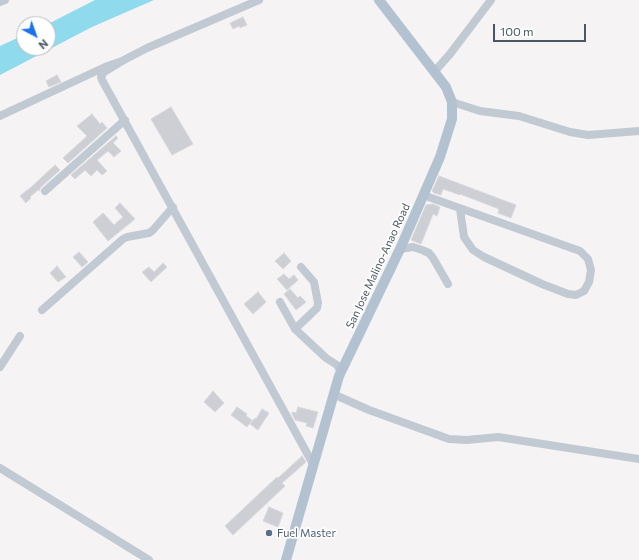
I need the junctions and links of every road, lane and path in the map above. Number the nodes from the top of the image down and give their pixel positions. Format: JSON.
{"nodes":[{"id":1,"x":5,"y":0,"type":"edge"},
{"id":2,"x":260,"y":0,"type":"edge"},
{"id":3,"x":379,"y":0,"type":"edge"},
{"id":4,"x":492,"y":0,"type":"edge"},
{"id":5,"x":0,"y":2,"type":"edge"},
{"id":6,"x":122,"y":61,"type":"junction"},
{"id":7,"x":435,"y":71,"type":"junction"},
{"id":8,"x":452,"y":102,"type":"junction"},
{"id":9,"x":0,"y":116,"type":"edge"},
{"id":10,"x":125,"y":120,"type":"junction"},
{"id":11,"x":639,"y":131,"type":"edge"},
{"id":12,"x":45,"y":191,"type":"dead end"},
{"id":13,"x":423,"y":195,"type":"junction"},
{"id":14,"x":173,"y":207,"type":"junction"},
{"id":15,"x":460,"y":209,"type":"junction"},
{"id":16,"x":400,"y":249,"type":"junction"},
{"id":17,"x":301,"y":267,"type":"dead end"},
{"id":18,"x":448,"y":284,"type":"dead end"},
{"id":19,"x":280,"y":302,"type":"dead end"},
{"id":20,"x":42,"y":310,"type":"dead end"},
{"id":21,"x":295,"y":328,"type":"junction"},
{"id":22,"x":20,"y":336,"type":"dead end"},
{"id":23,"x":0,"y":367,"type":"edge"},
{"id":24,"x":341,"y":372,"type":"junction"},
{"id":25,"x":333,"y":394,"type":"junction"},
{"id":26,"x":639,"y":459,"type":"edge"},
{"id":27,"x":313,"y":464,"type":"junction"},
{"id":28,"x":0,"y":468,"type":"edge"},
{"id":29,"x":149,"y":560,"type":"edge"},
{"id":30,"x":286,"y":560,"type":"edge"}],
"edges":[{"from":1,"to":5,"type":"street"},
{"from":2,"to":6,"type":"street"},
{"from":3,"to":7,"type":"main road","name":"San Jose Malino-Anao Road"},
{"from":4,"to":7,"type":"street"},
{"from":6,"to":9,"type":"street"},
{"from":6,"to":10,"type":"street"},
{"from":7,"to":8,"type":"main road","name":"San Jose Malino-Anao Road"},
{"from":8,"to":11,"type":"street"},
{"from":8,"to":13,"type":"main road","name":"San Jose Malino-Anao Road"},
{"from":10,"to":12,"type":"street"},
{"from":10,"to":14,"type":"street"},
{"from":13,"to":15,"type":"street"},
{"from":13,"to":16,"type":"main road","name":"San Jose Malino-Anao Road"},
{"from":14,"to":20,"type":"street"},
{"from":14,"to":27,"type":"street"},
{"from":15,"to":15,"type":"street"},
{"from":16,"to":18,"type":"street"},
{"from":16,"to":24,"type":"main road","name":"San Jose Malino-Anao Road"},
{"from":17,"to":21,"type":"street"},
{"from":19,"to":21,"type":"street"},
{"from":21,"to":24,"type":"street"},
{"from":22,"to":23,"type":"street"},
{"from":24,"to":25,"type":"main road","name":"San Jose Malino-Anao Road"},
{"from":25,"to":26,"type":"street"},
{"from":25,"to":27,"type":"main road","name":"San Jose Malino-Anao Road"},
{"from":27,"to":30,"type":"main road","name":"San Jose Malino-Anao Road"},
{"from":28,"to":29,"type":"street"}]}
